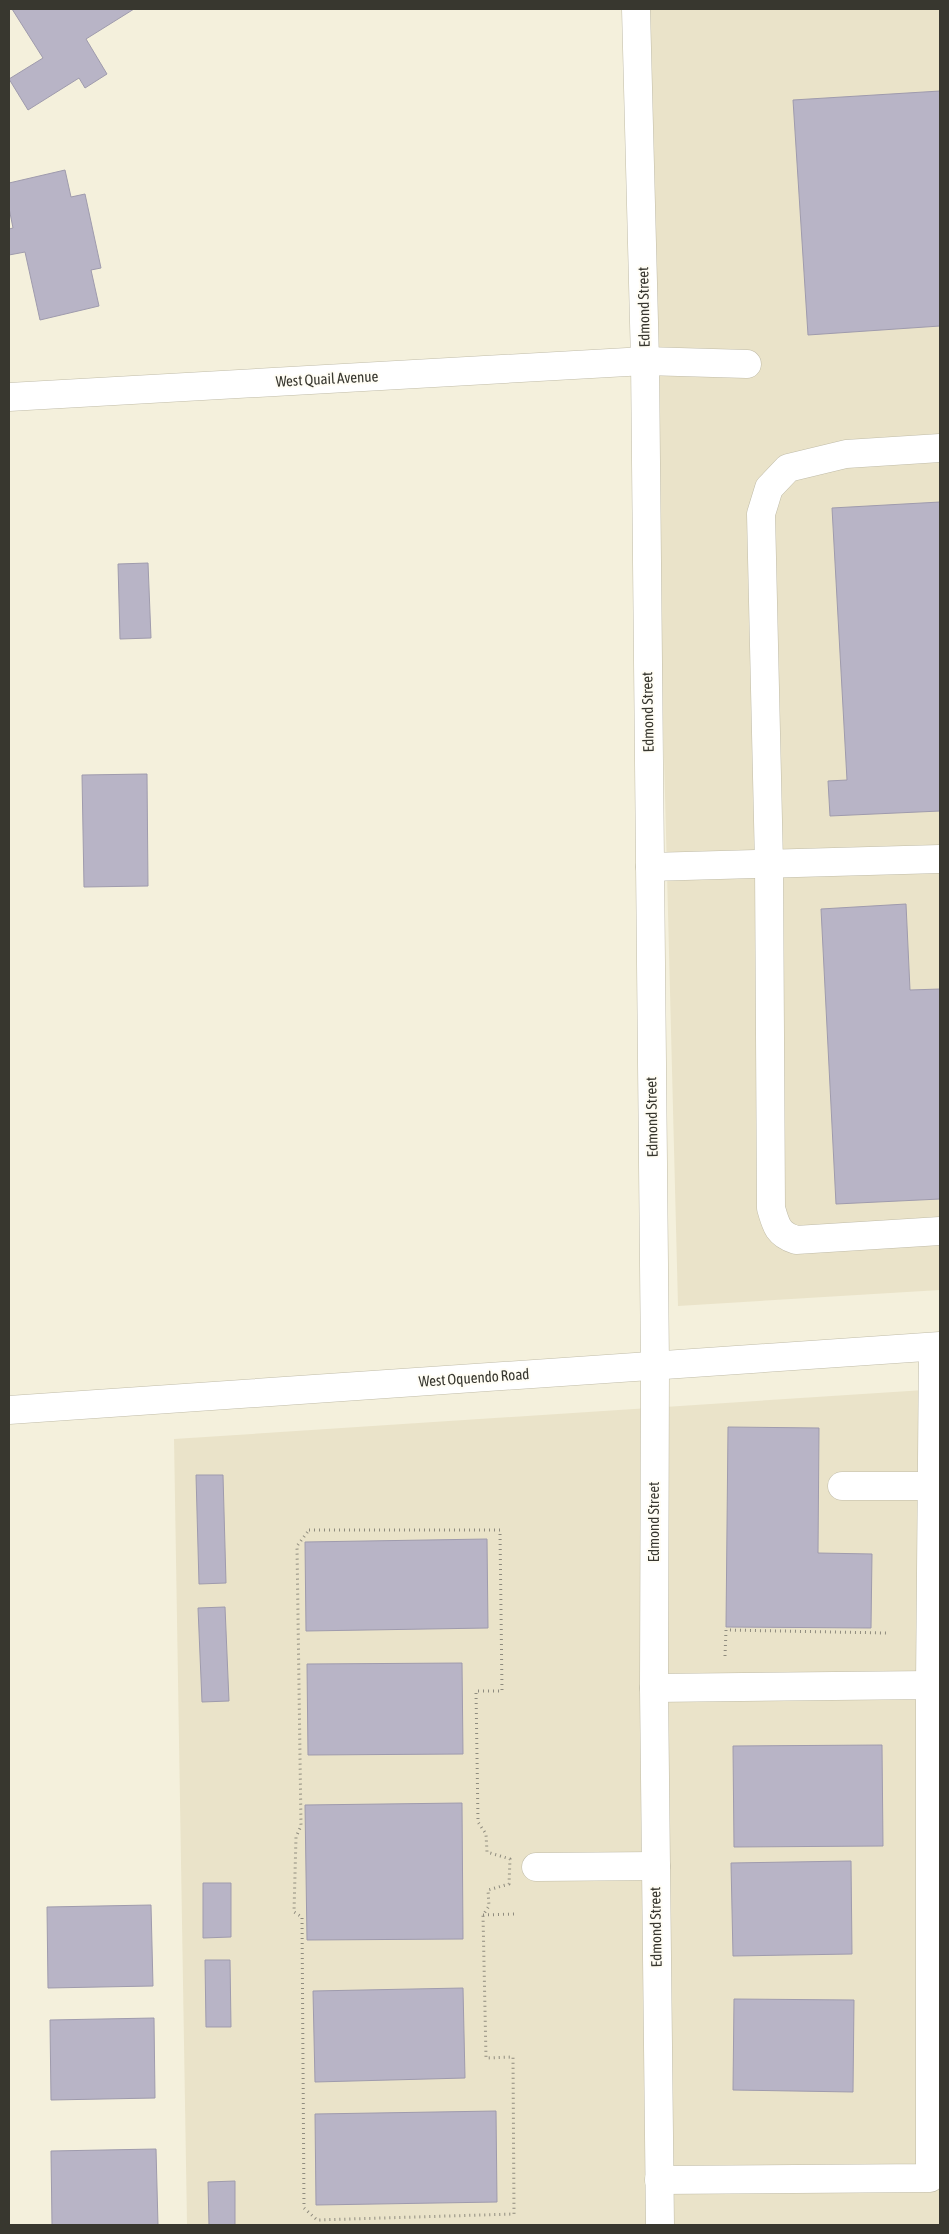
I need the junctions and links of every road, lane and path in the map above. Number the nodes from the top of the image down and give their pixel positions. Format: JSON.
{"nodes":[{"id":1,"x":636,"y":9,"type":"edge"},
{"id":2,"x":645,"y":361,"type":"junction"},
{"id":3,"x":747,"y":364,"type":"dead end"},
{"id":4,"x":9,"y":397,"type":"edge"},
{"id":5,"x":940,"y":448,"type":"edge"},
{"id":6,"x":940,"y":859,"type":"edge"},
{"id":7,"x":769,"y":864,"type":"junction"},
{"id":8,"x":650,"y":867,"type":"junction"},
{"id":9,"x":940,"y":1231,"type":"edge"},
{"id":10,"x":936,"y":1347,"type":"edge"},
{"id":11,"x":655,"y":1365,"type":"junction"},
{"id":12,"x":9,"y":1410,"type":"edge"},
{"id":13,"x":842,"y":1486,"type":"dead end"},
{"id":14,"x":932,"y":1486,"type":"junction"},
{"id":15,"x":935,"y":1631,"type":"edge"},
{"id":16,"x":886,"y":1633,"type":"dead end"},
{"id":17,"x":725,"y":1661,"type":"dead end"},
{"id":18,"x":930,"y":1685,"type":"junction"},
{"id":19,"x":654,"y":1688,"type":"junction"},
{"id":20,"x":656,"y":1866,"type":"junction"},
{"id":21,"x":536,"y":1867,"type":"dead end"},
{"id":22,"x":515,"y":1914,"type":"dead end"},
{"id":23,"x":483,"y":1915,"type":"junction"},
{"id":24,"x":935,"y":1994,"type":"edge"},
{"id":25,"x":935,"y":2178,"type":"edge"},
{"id":26,"x":659,"y":2180,"type":"junction"},
{"id":27,"x":660,"y":2225,"type":"edge"}],
"edges":[{"from":1,"to":2,"type":"street","name":"Edmond Street"},
{"from":2,"to":3,"type":"street","name":"West Quail Avenue"},
{"from":2,"to":4,"type":"street","name":"West Quail Avenue"},
{"from":2,"to":8,"type":"street","name":"Edmond Street"},
{"from":5,"to":7,"type":"street"},
{"from":6,"to":7,"type":"street"},
{"from":7,"to":8,"type":"street"},
{"from":7,"to":9,"type":"street"},
{"from":8,"to":11,"type":"street","name":"Edmond Street"},
{"from":10,"to":11,"type":"street","name":"West Oquendo Road"},
{"from":10,"to":14,"type":"street"},
{"from":11,"to":12,"type":"street","name":"West Oquendo Road"},
{"from":11,"to":19,"type":"street","name":"Edmond Street"},
{"from":13,"to":14,"type":"street"},
{"from":14,"to":15,"type":"street"},
{"from":15,"to":18,"type":"street"},
{"from":16,"to":17,"type":"path"},
{"from":18,"to":19,"type":"street"},
{"from":18,"to":24,"type":"street"},
{"from":19,"to":20,"type":"street","name":"Edmond Street"},
{"from":20,"to":21,"type":"street"},
{"from":20,"to":26,"type":"street","name":"Edmond Street"},
{"from":22,"to":23,"type":"path"},
{"from":23,"to":23,"type":"path"},
{"from":24,"to":25,"type":"street"},
{"from":25,"to":26,"type":"street"},
{"from":26,"to":27,"type":"street","name":"Edmond Street"}]}
